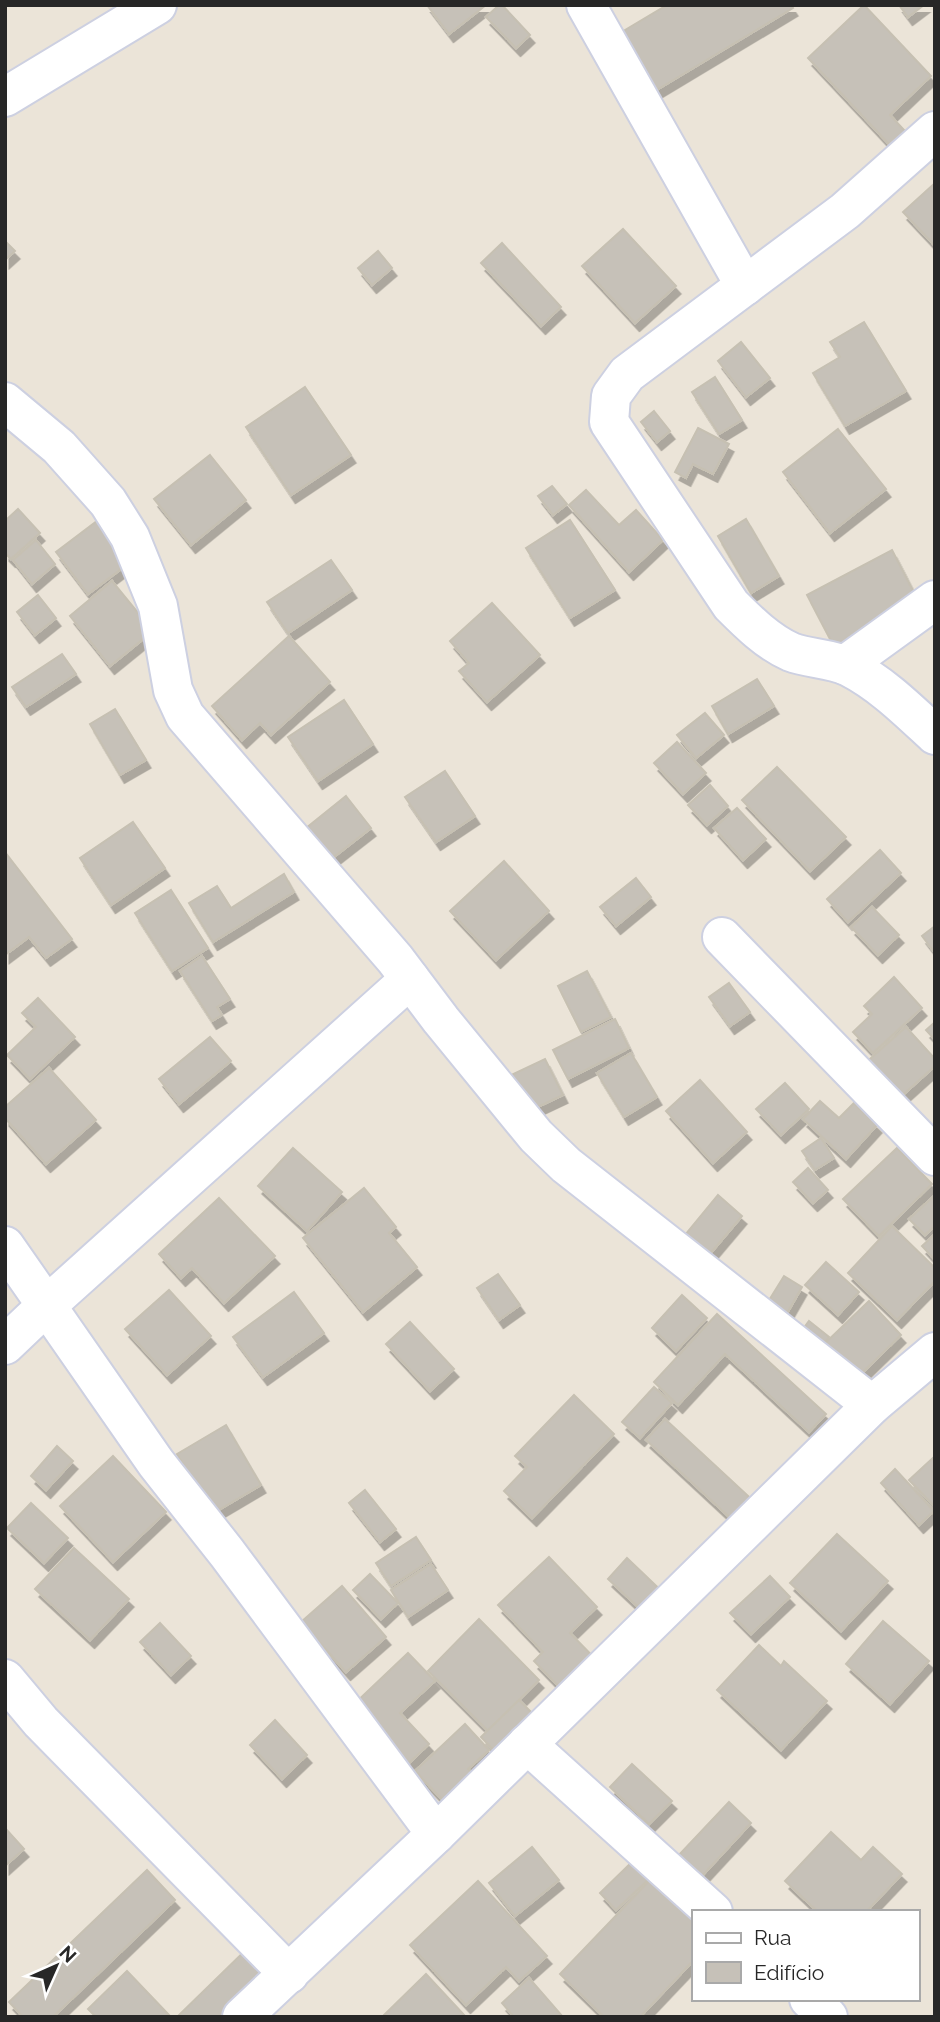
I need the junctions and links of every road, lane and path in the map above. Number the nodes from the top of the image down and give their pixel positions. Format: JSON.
{"nodes":[{"id":1,"x":157,"y":5,"type":"edge"},
{"id":2,"x":586,"y":5,"type":"edge"},
{"id":3,"x":5,"y":97,"type":"edge"},
{"id":4,"x":935,"y":131,"type":"edge"},
{"id":5,"x":746,"y":286,"type":"junction"},
{"id":6,"x":6,"y":404,"type":"edge"},
{"id":7,"x":935,"y":600,"type":"edge"},
{"id":8,"x":845,"y":665,"type":"junction"},
{"id":9,"x":935,"y":735,"type":"edge"},
{"id":10,"x":722,"y":937,"type":"dead end"},
{"id":11,"x":410,"y":979,"type":"junction"},
{"id":12,"x":935,"y":1156,"type":"edge"},
{"id":13,"x":5,"y":1246,"type":"edge"},
{"id":14,"x":46,"y":1306,"type":"junction"},
{"id":15,"x":5,"y":1345,"type":"edge"},
{"id":16,"x":935,"y":1352,"type":"edge"},
{"id":17,"x":872,"y":1405,"type":"junction"},
{"id":18,"x":5,"y":1679,"type":"edge"},
{"id":19,"x":527,"y":1744,"type":"junction"},
{"id":20,"x":436,"y":1834,"type":"junction"},
{"id":21,"x":711,"y":1910,"type":"edge"},
{"id":22,"x":289,"y":1974,"type":"junction"},
{"id":23,"x":811,"y":2001,"type":"edge"},
{"id":24,"x":242,"y":2017,"type":"edge"},
{"id":25,"x":828,"y":2017,"type":"edge"}],
"edges":[{"from":1,"to":3,"type":"street"},
{"from":2,"to":5,"type":"street"},
{"from":4,"to":5,"type":"street"},
{"from":5,"to":8,"type":"street"},
{"from":6,"to":11,"type":"street"},
{"from":7,"to":8,"type":"street"},
{"from":8,"to":9,"type":"street"},
{"from":10,"to":12,"type":"street"},
{"from":11,"to":14,"type":"street"},
{"from":11,"to":17,"type":"street"},
{"from":13,"to":14,"type":"street"},
{"from":14,"to":15,"type":"street"},
{"from":14,"to":20,"type":"street"},
{"from":16,"to":17,"type":"street"},
{"from":17,"to":19,"type":"street"},
{"from":18,"to":22,"type":"street"},
{"from":19,"to":20,"type":"street"},
{"from":19,"to":21,"type":"street"},
{"from":20,"to":22,"type":"street"},
{"from":22,"to":24,"type":"street"},
{"from":23,"to":25,"type":"street"}]}
